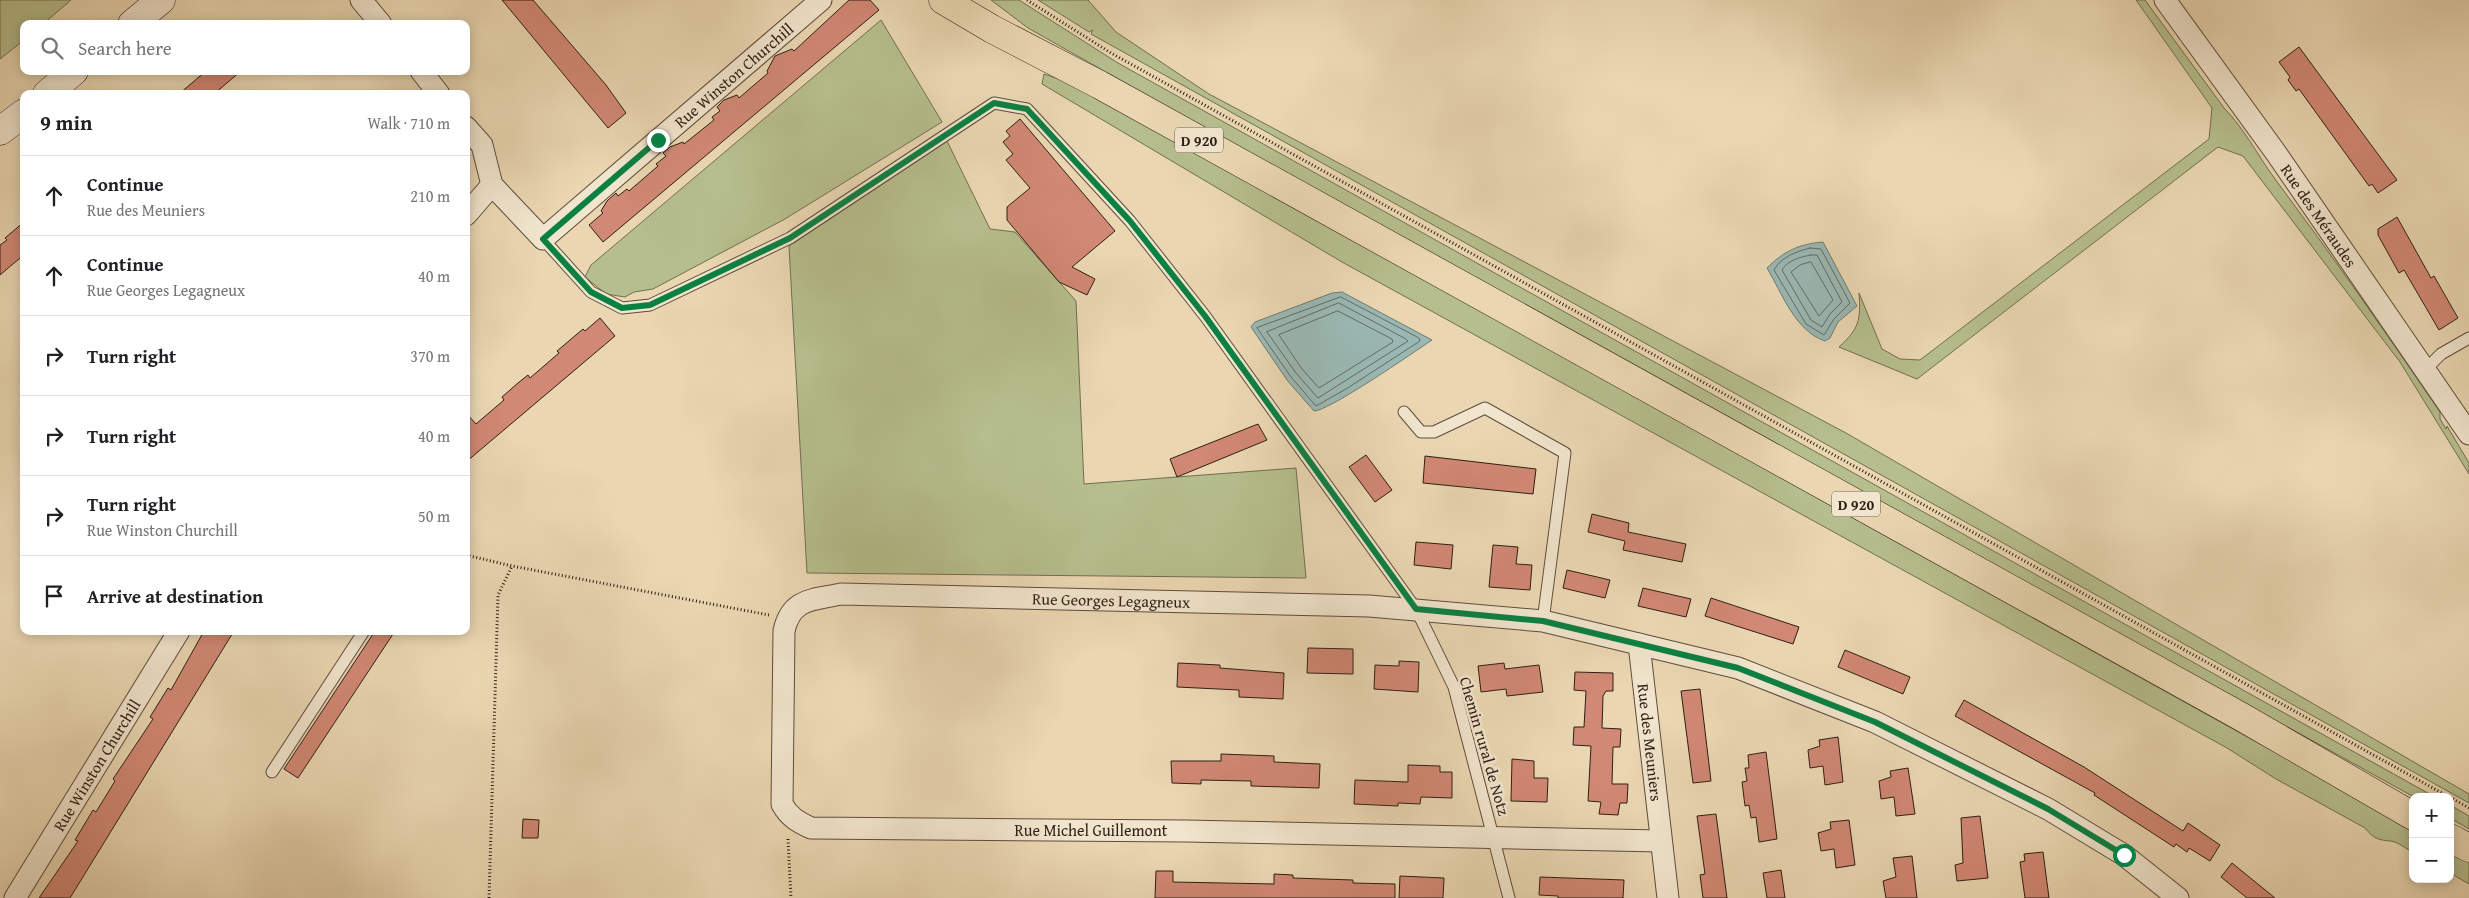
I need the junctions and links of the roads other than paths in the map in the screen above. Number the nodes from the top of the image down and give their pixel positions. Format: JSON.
{"nodes":[{"id":1,"x":161,"y":0,"type":"edge"},
{"id":2,"x":362,"y":0,"type":"edge"},
{"id":3,"x":821,"y":0,"type":"edge"},
{"id":4,"x":943,"y":0,"type":"edge"},
{"id":5,"x":979,"y":0,"type":"edge"},
{"id":6,"x":2165,"y":0,"type":"edge"},
{"id":7,"x":137,"y":20,"type":"edge"},
{"id":8,"x":378,"y":20,"type":"edge"},
{"id":9,"x":69,"y":75,"type":"edge"},
{"id":10,"x":423,"y":75,"type":"edge"},
{"id":11,"x":1100,"y":85,"type":"junction"},
{"id":12,"x":52,"y":90,"type":"edge"},
{"id":13,"x":436,"y":90,"type":"edge"},
{"id":14,"x":20,"y":116,"type":"edge"},
{"id":15,"x":0,"y":131,"type":"edge"},
{"id":16,"x":470,"y":132,"type":"edge"},
{"id":17,"x":492,"y":185,"type":"junction"},
{"id":18,"x":470,"y":210,"type":"edge"},
{"id":19,"x":543,"y":239,"type":"junction"},
{"id":20,"x":2469,"y":338,"type":"edge"},
{"id":21,"x":2425,"y":370,"type":"junction"},
{"id":22,"x":1404,"y":412,"type":"dead end"},
{"id":23,"x":2469,"y":434,"type":"edge"},
{"id":24,"x":1416,"y":609,"type":"junction"},
{"id":25,"x":1543,"y":621,"type":"junction"},
{"id":26,"x":177,"y":635,"type":"edge"},
{"id":27,"x":361,"y":635,"type":"edge"},
{"id":28,"x":1639,"y":644,"type":"junction"},
{"id":29,"x":272,"y":772,"type":"dead end"},
{"id":30,"x":787,"y":813,"type":"joint"},
{"id":31,"x":2409,"y":814,"type":"edge"},
{"id":32,"x":1494,"y":837,"type":"junction"},
{"id":33,"x":2454,"y":840,"type":"edge"},
{"id":34,"x":1660,"y":841,"type":"junction"},
{"id":35,"x":2469,"y":848,"type":"edge"},
{"id":36,"x":15,"y":898,"type":"edge"},
{"id":37,"x":1509,"y":898,"type":"edge"},
{"id":38,"x":1668,"y":898,"type":"edge"},
{"id":39,"x":2178,"y":898,"type":"edge"}],
"edges":[{"from":1,"to":7,"type":"main road"},
{"from":2,"to":8,"type":"street"},
{"from":3,"to":19,"type":"street","name":"Rue Winston Churchill"},
{"from":4,"to":11,"type":"main road","number":"D 920"},
{"from":5,"to":11,"type":"main road","number":"D 920"},
{"from":6,"to":21,"type":"street","name":"Rue des Méraudes"},
{"from":9,"to":12,"type":"main road"},
{"from":10,"to":13,"type":"street"},
{"from":11,"to":31,"type":"main road","number":"D 920"},
{"from":14,"to":15,"type":"main road"},
{"from":16,"to":17,"type":"street"},
{"from":17,"to":18,"type":"street"},
{"from":17,"to":19,"type":"street"},
{"from":19,"to":24,"type":"lane","name":"Chemin rural de Notz"},
{"from":20,"to":21,"type":"lane"},
{"from":21,"to":23,"type":"street","name":"Rue des Méraudes"},
{"from":22,"to":25,"type":"lane"},
{"from":24,"to":25,"type":"street","name":"Rue Georges Legagneux"},
{"from":24,"to":30,"type":"street","name":"Rue Georges Legagneux"},
{"from":24,"to":32,"type":"lane","name":"Chemin rural de Notz"},
{"from":25,"to":28,"type":"street"},
{"from":26,"to":36,"type":"street","name":"Rue Winston Churchill"},
{"from":27,"to":29,"type":"lane"},
{"from":28,"to":34,"type":"street","name":"Rue des Meuniers"},
{"from":28,"to":39,"type":"street"},
{"from":30,"to":32,"type":"street","name":"Rue Michel Guillemont"},
{"from":32,"to":34,"type":"street"},
{"from":32,"to":37,"type":"lane","name":"Chemin rural de Notz"},
{"from":33,"to":35,"type":"main road"},
{"from":34,"to":38,"type":"street","name":"Rue des Meuniers"}]}
